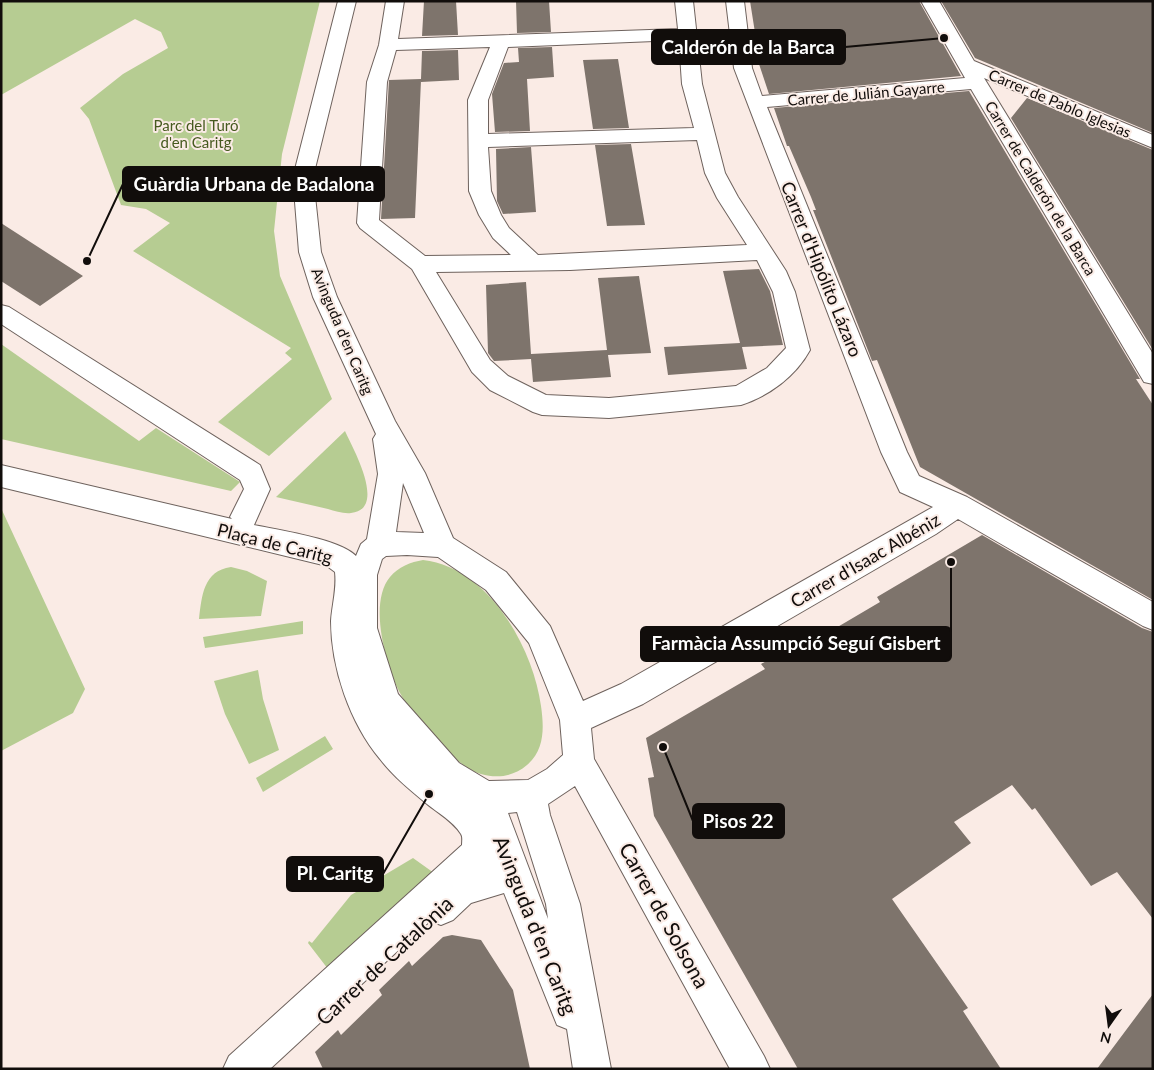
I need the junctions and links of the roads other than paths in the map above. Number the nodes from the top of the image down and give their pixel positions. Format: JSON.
{"nodes":[{"id":1,"x":347,"y":1,"type":"edge"},
{"id":2,"x":395,"y":1,"type":"edge"},
{"id":3,"x":684,"y":1,"type":"edge"},
{"id":4,"x":735,"y":1,"type":"edge"},
{"id":5,"x":930,"y":1,"type":"edge"},
{"id":6,"x":685,"y":34,"type":"junction"},
{"id":7,"x":501,"y":42,"type":"junction"},
{"id":8,"x":388,"y":45,"type":"junction"},
{"id":9,"x":968,"y":65,"type":"junction"},
{"id":10,"x":977,"y":84,"type":"junction"},
{"id":11,"x":756,"y":102,"type":"junction"},
{"id":12,"x":706,"y":134,"type":"junction"},
{"id":13,"x":478,"y":142,"type":"junction"},
{"id":14,"x":1153,"y":142,"type":"edge"},
{"id":15,"x":763,"y":252,"type":"junction"},
{"id":16,"x":533,"y":263,"type":"junction"},
{"id":17,"x":420,"y":264,"type":"junction"},
{"id":18,"x":1,"y":313,"type":"edge"},
{"id":19,"x":1153,"y":375,"type":"edge"},
{"id":20,"x":384,"y":425,"type":"junction"},
{"id":21,"x":1,"y":460,"type":"edge"},
{"id":22,"x":1,"y":476,"type":"edge"},
{"id":23,"x":956,"y":505,"type":"junction"},
{"id":24,"x":244,"y":517,"type":"junction"},
{"id":25,"x":443,"y":546,"type":"junction"},
{"id":26,"x":376,"y":548,"type":"junction"},
{"id":27,"x":1153,"y":617,"type":"edge"},
{"id":28,"x":575,"y":720,"type":"junction"},
{"id":29,"x":579,"y":762,"type":"junction"},
{"id":30,"x":531,"y":796,"type":"junction"},
{"id":31,"x":486,"y":797,"type":"junction"},
{"id":32,"x":514,"y":875,"type":"junction"},
{"id":33,"x":590,"y":1061,"type":"edge"},
{"id":34,"x":242,"y":1069,"type":"edge"},
{"id":35,"x":268,"y":1069,"type":"edge"},
{"id":36,"x":751,"y":1069,"type":"edge"}],
"edges":[{"from":1,"to":20,"type":"street","name":"Avinguda d'en Caritg"},
{"from":2,"to":8,"type":"street"},
{"from":3,"to":6,"type":"street"},
{"from":4,"to":11,"type":"street","name":"Carrer d'Hipólito Lázaro"},
{"from":5,"to":9,"type":"street","name":"Carrer de Calderón de la Barca"},
{"from":6,"to":7,"type":"street"},
{"from":6,"to":12,"type":"street"},
{"from":7,"to":8,"type":"street"},
{"from":7,"to":13,"type":"street"},
{"from":8,"to":17,"type":"street"},
{"from":9,"to":10,"type":"street","name":"Carrer de Calderón de la Barca"},
{"from":9,"to":14,"type":"street","name":"Carrer de Pablo Iglesias"},
{"from":10,"to":11,"type":"street","name":"Carrer de Julián Gayarre"},
{"from":10,"to":19,"type":"street","name":"Carrer de Calderón de la Barca"},
{"from":11,"to":23,"type":"street","name":"Carrer d'Hipólito Lázaro"},
{"from":12,"to":13,"type":"street"},
{"from":12,"to":15,"type":"street"},
{"from":13,"to":16,"type":"street"},
{"from":15,"to":16,"type":"street"},
{"from":15,"to":17,"type":"street"},
{"from":16,"to":17,"type":"street"},
{"from":18,"to":24,"type":"street"},
{"from":20,"to":25,"type":"street","name":"Avinguda d'en Caritg"},
{"from":20,"to":26,"type":"street","name":"Avinguda d'en Caritg"},
{"from":21,"to":24,"type":"street","name":"Plaça de Caritg"},
{"from":22,"to":34,"type":"street","name":"Plaça de Caritg"},
{"from":23,"to":27,"type":"street","name":"Carrer d'Isaac Albéniz"},
{"from":23,"to":28,"type":"street","name":"Carrer d'Isaac Albéniz"},
{"from":24,"to":26,"type":"street","name":"Plaça de Caritg"},
{"from":25,"to":26,"type":"street"},
{"from":25,"to":28,"type":"street"},
{"from":26,"to":31,"type":"street","name":"Avinguda d'en Caritg"},
{"from":28,"to":29,"type":"street"},
{"from":29,"to":30,"type":"street"},
{"from":29,"to":36,"type":"street","name":"Carrer de Solsona"},
{"from":30,"to":31,"type":"street"},
{"from":30,"to":33,"type":"street","name":"Avinguda d'en Caritg"},
{"from":31,"to":32,"type":"street","name":"Avinguda d'en Caritg"},
{"from":32,"to":33,"type":"street","name":"Avinguda d'en Caritg"},
{"from":32,"to":35,"type":"street","name":"Carrer de Catalònia"}]}
